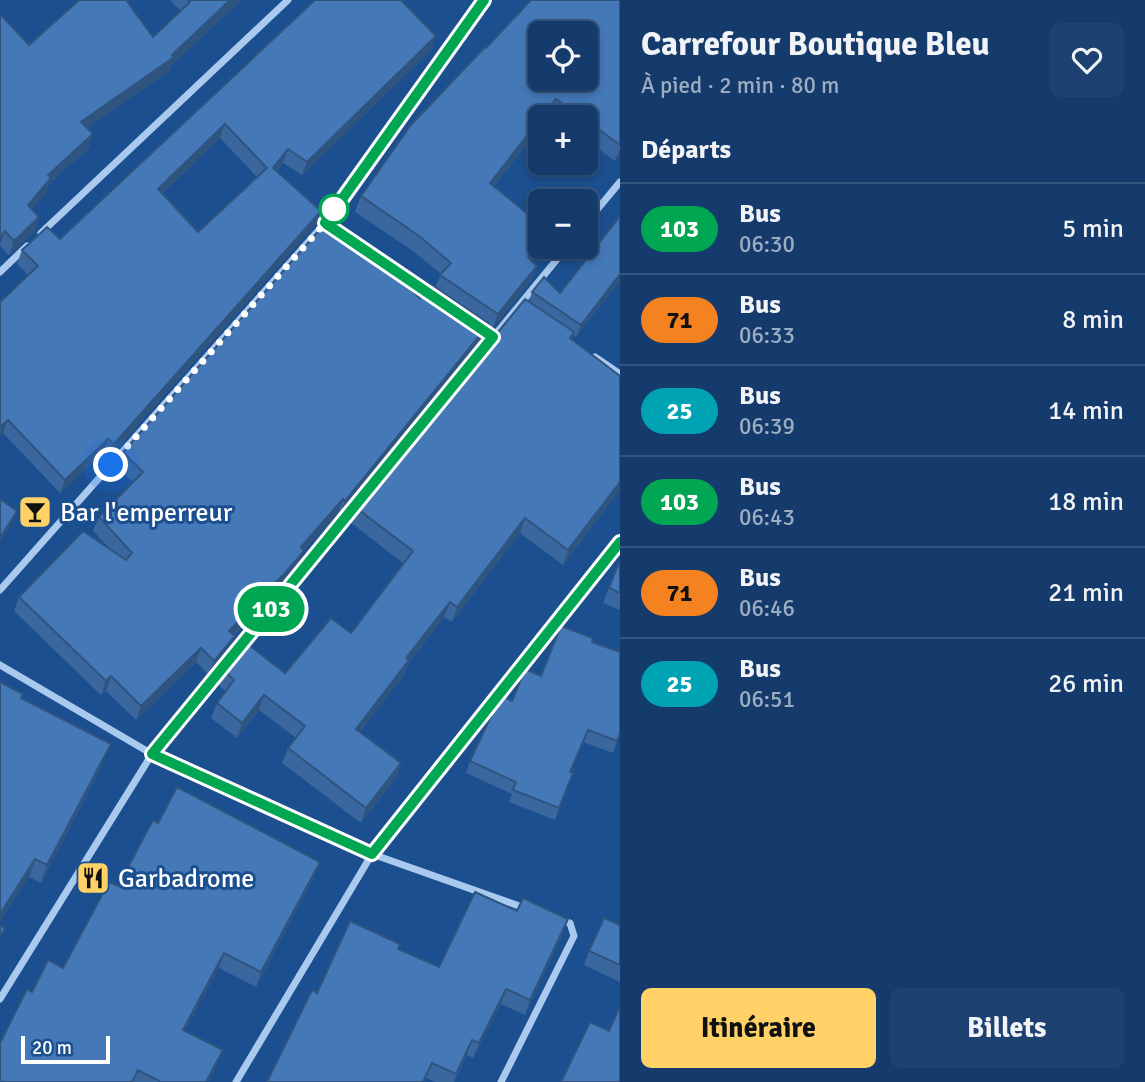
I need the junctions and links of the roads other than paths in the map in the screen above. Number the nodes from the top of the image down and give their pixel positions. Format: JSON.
{"nodes":[{"id":1,"x":288,"y":0,"type":"edge"},
{"id":2,"x":484,"y":0,"type":"edge"},
{"id":3,"x":620,"y":182,"type":"edge"},
{"id":4,"x":598,"y":209,"type":"edge"},
{"id":5,"x":325,"y":223,"type":"junction"},
{"id":6,"x":336,"y":230,"type":"edge"},
{"id":7,"x":358,"y":246,"type":"edge"},
{"id":8,"x":557,"y":259,"type":"edge"},
{"id":9,"x":0,"y":272,"type":"edge"},
{"id":10,"x":437,"y":299,"type":"edge"},
{"id":11,"x":519,"y":306,"type":"junction"},
{"id":12,"x":530,"y":314,"type":"edge"},
{"id":13,"x":482,"y":329,"type":"edge"},
{"id":14,"x":493,"y":337,"type":"junction"},
{"id":15,"x":586,"y":352,"type":"edge"},
{"id":16,"x":620,"y":374,"type":"edge"},
{"id":17,"x":620,"y":542,"type":"edge"},
{"id":18,"x":0,"y":590,"type":"edge"},
{"id":19,"x":0,"y":665,"type":"edge"},
{"id":20,"x":152,"y":754,"type":"junction"},
{"id":21,"x":372,"y":854,"type":"junction"},
{"id":22,"x":530,"y":909,"type":"edge"},
{"id":23,"x":557,"y":919,"type":"edge"},
{"id":24,"x":0,"y":999,"type":"edge"},
{"id":25,"x":236,"y":1082,"type":"edge"},
{"id":26,"x":501,"y":1082,"type":"edge"}],
"edges":[{"from":1,"to":9,"type":"street"},
{"from":2,"to":5,"type":"street"},
{"from":3,"to":4,"type":"street"},
{"from":5,"to":6,"type":"street"},
{"from":5,"to":18,"type":"street"},
{"from":7,"to":10,"type":"street"},
{"from":8,"to":11,"type":"street"},
{"from":11,"to":12,"type":"street"},
{"from":11,"to":14,"type":"street"},
{"from":13,"to":14,"type":"street"},
{"from":14,"to":20,"type":"street"},
{"from":15,"to":16,"type":"street"},
{"from":17,"to":21,"type":"street"},
{"from":19,"to":20,"type":"street"},
{"from":20,"to":21,"type":"street"},
{"from":20,"to":24,"type":"street"},
{"from":21,"to":22,"type":"street"},
{"from":21,"to":25,"type":"street"},
{"from":23,"to":26,"type":"street"}]}
